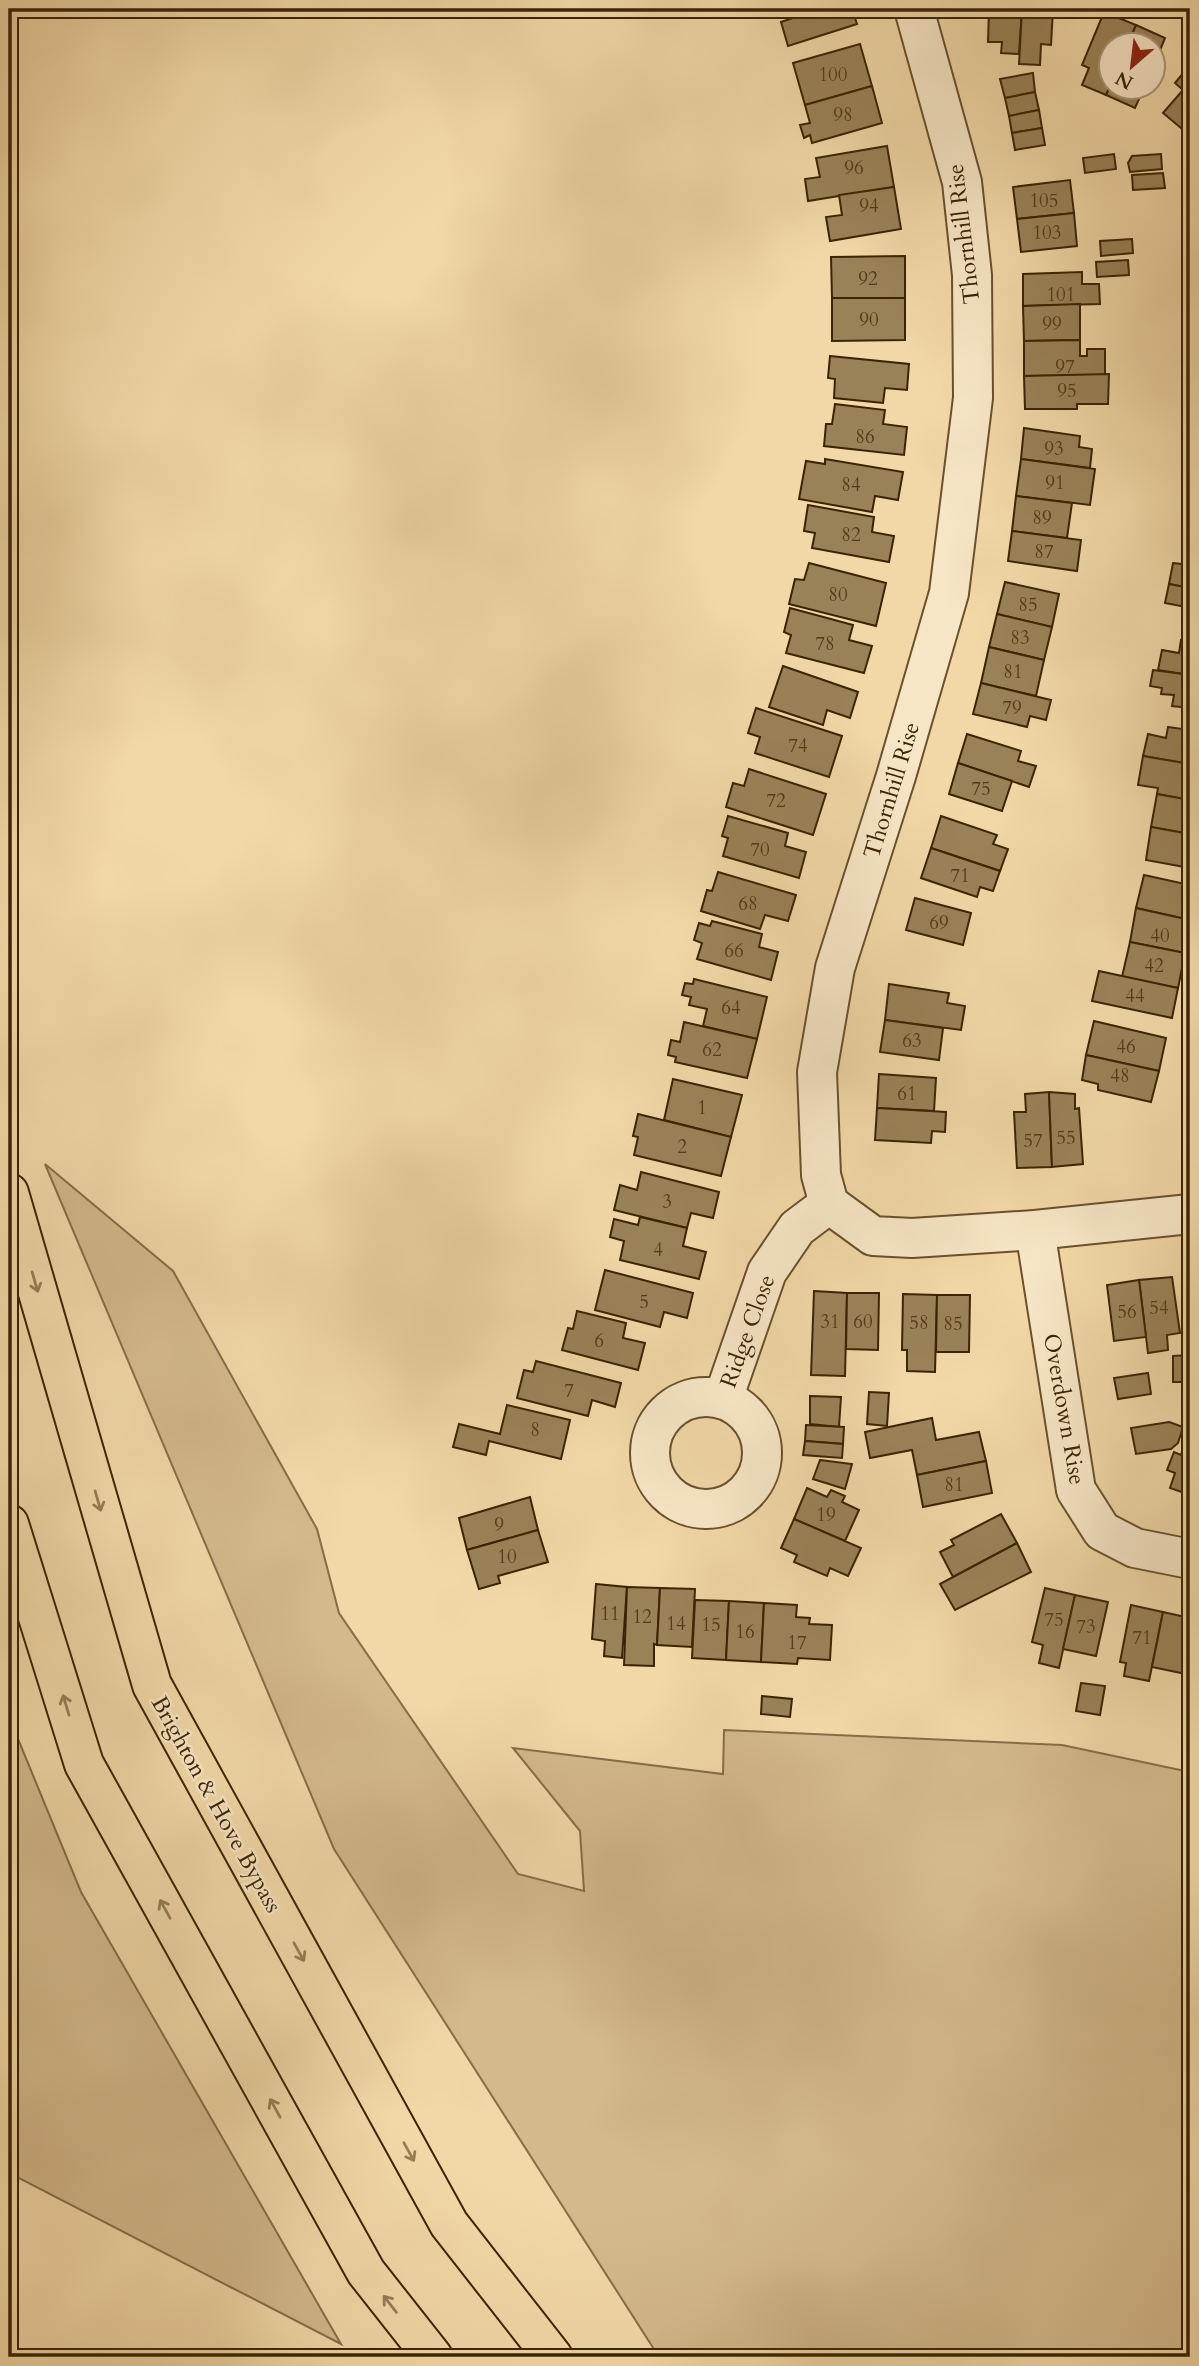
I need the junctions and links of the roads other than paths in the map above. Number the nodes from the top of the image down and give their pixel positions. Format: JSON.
{"nodes":[{"id":1,"x":914,"y":9,"type":"edge"},
{"id":2,"x":9,"y":1193,"type":"edge"},
{"id":3,"x":829,"y":1204,"type":"junction"},
{"id":4,"x":1188,"y":1205,"type":"edge"},
{"id":5,"x":1035,"y":1230,"type":"junction"},
{"id":6,"x":723,"y":1399,"type":"dead end"},
{"id":7,"x":9,"y":1524,"type":"edge"},
{"id":8,"x":1190,"y":1559,"type":"edge"},
{"id":9,"x":433,"y":2357,"type":"edge"},
{"id":10,"x":553,"y":2357,"type":"edge"}],
"edges":[{"from":1,"to":3,"type":"street","name":"Thornhill Rise"},
{"from":2,"to":10,"type":"highway","name":"Brighton & Hove Bypass","one_way":true},
{"from":3,"to":5,"type":"street"},
{"from":3,"to":6,"type":"street","name":"Ridge Close"},
{"from":4,"to":5,"type":"street"},
{"from":5,"to":8,"type":"street","name":"Overdown Rise"},
{"from":9,"to":7,"type":"highway","one_way":true}]}
